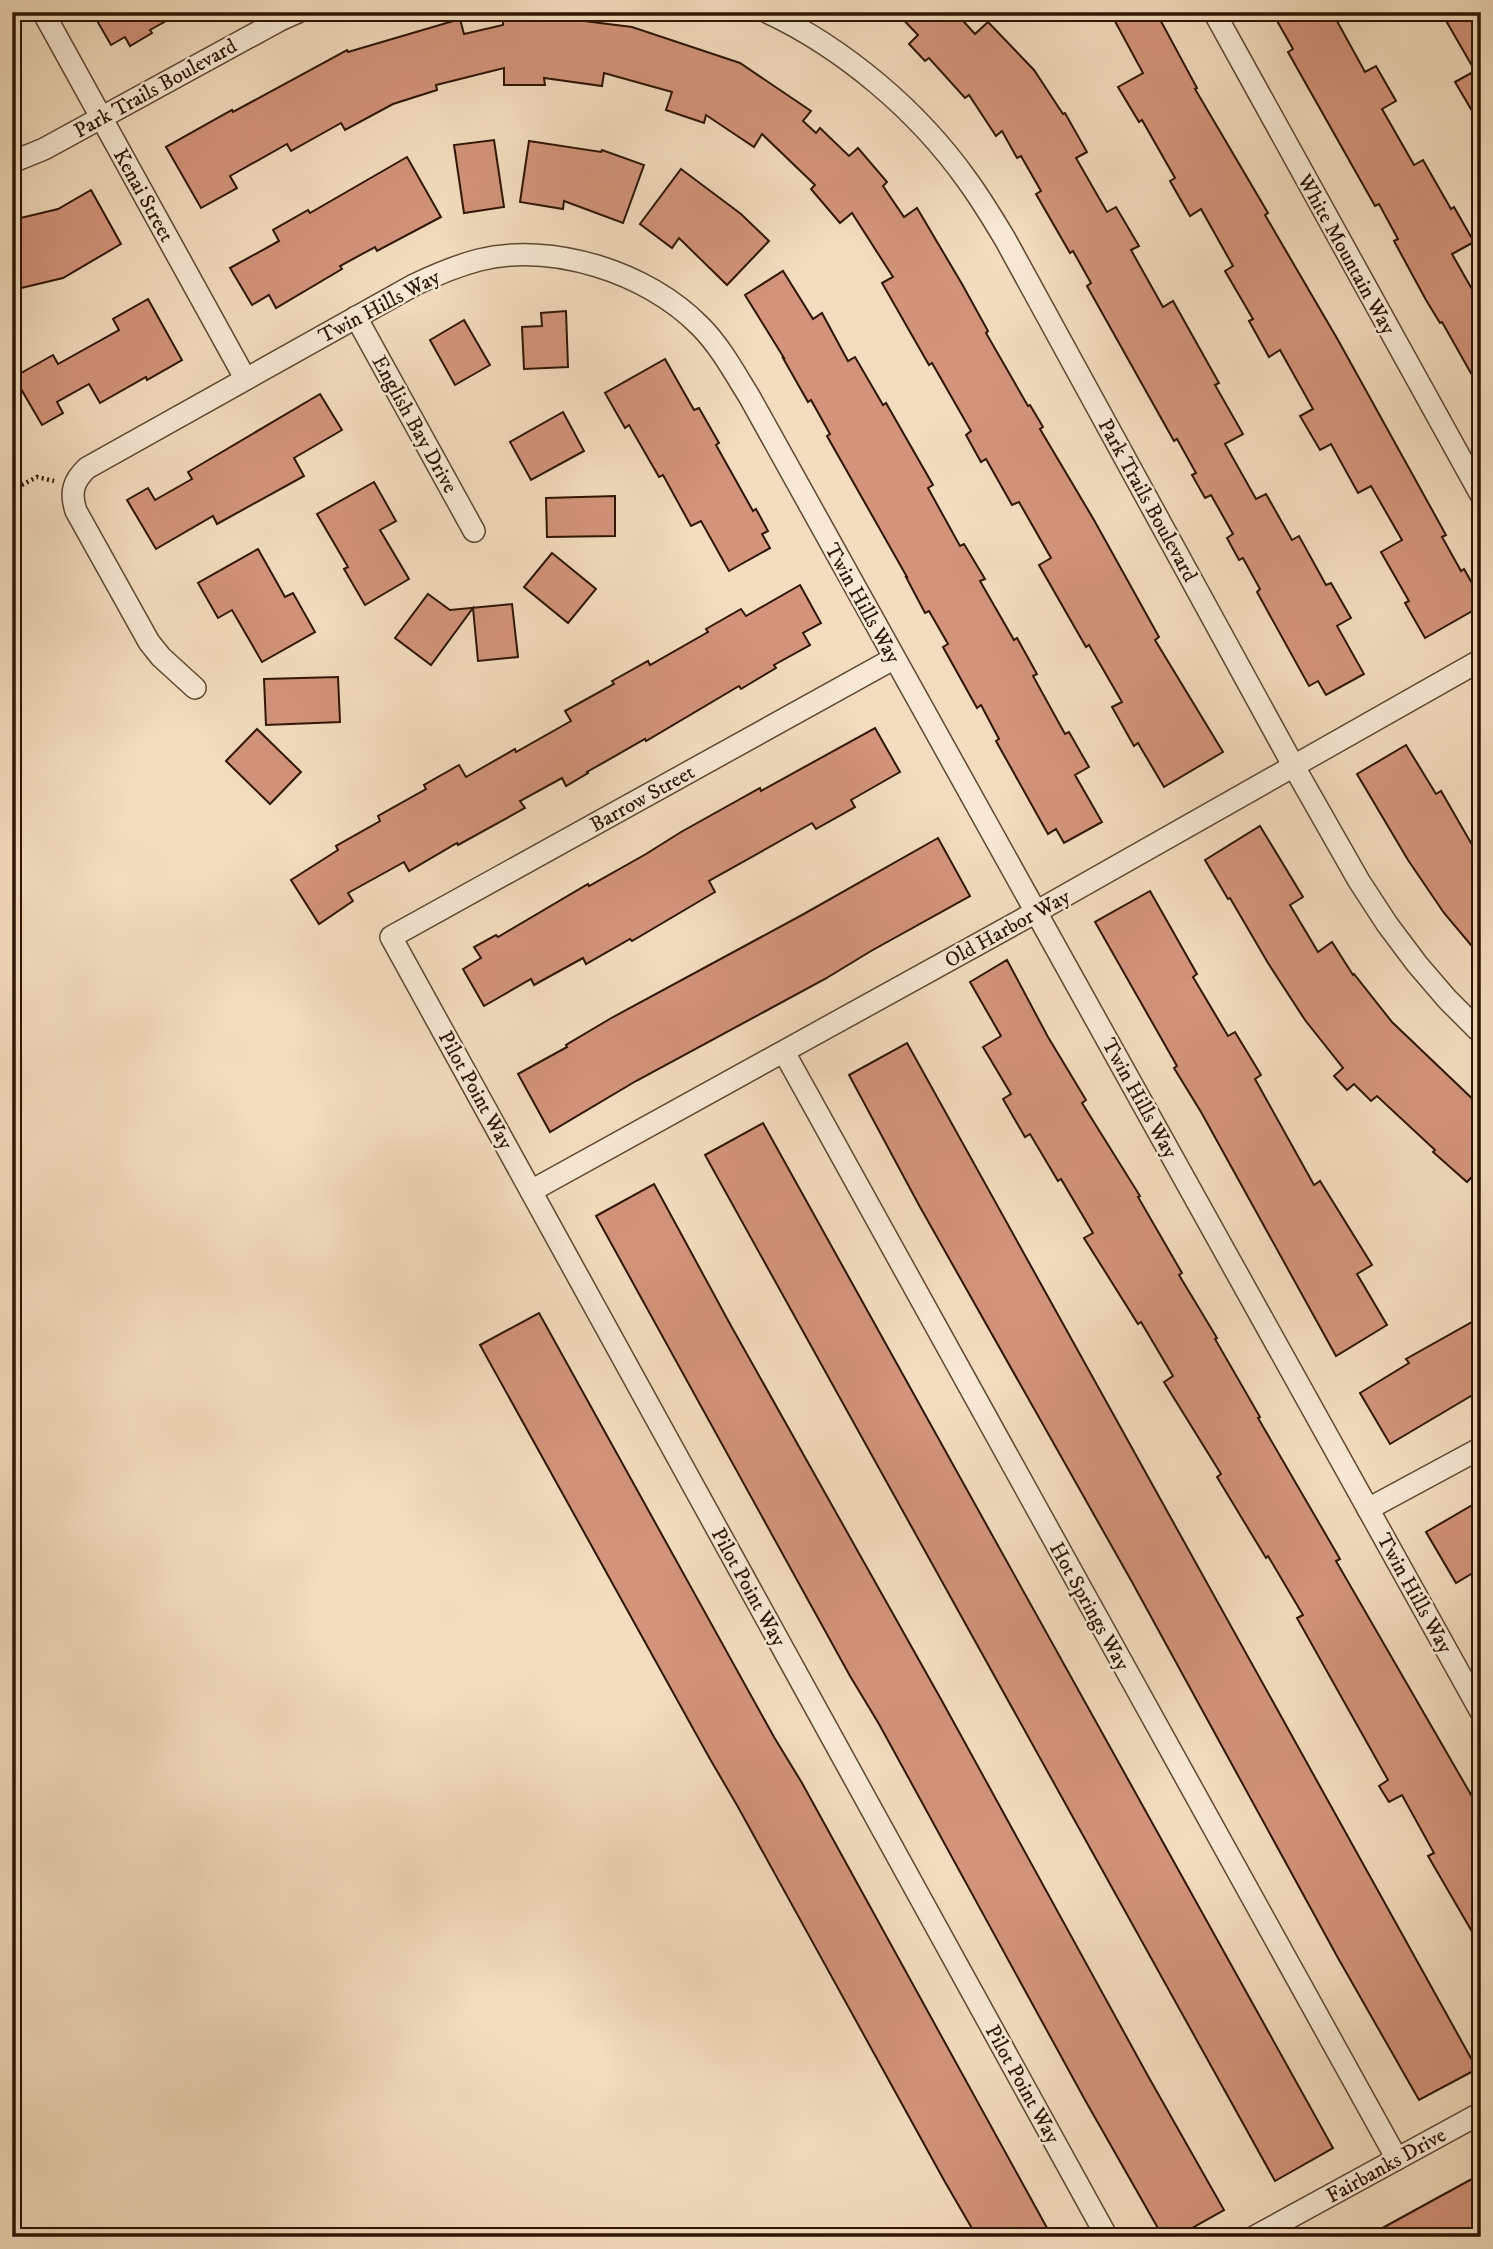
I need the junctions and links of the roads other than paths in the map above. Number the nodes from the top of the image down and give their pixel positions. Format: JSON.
{"nodes":[{"id":1,"x":43,"y":12,"type":"edge"},
{"id":2,"x":298,"y":12,"type":"edge"},
{"id":3,"x":1214,"y":12,"type":"edge"},
{"id":4,"x":772,"y":13,"type":"edge"},
{"id":5,"x":101,"y":119,"type":"junction"},
{"id":6,"x":12,"y":162,"type":"edge"},
{"id":7,"x":356,"y":317,"type":"junction"},
{"id":8,"x":245,"y":378,"type":"junction"},
{"id":9,"x":1481,"y":495,"type":"edge"},
{"id":10,"x":474,"y":531,"type":"dead end"},
{"id":11,"x":893,"y":659,"type":"junction"},
{"id":12,"x":1481,"y":660,"type":"edge"},
{"id":13,"x":195,"y":688,"type":"dead end"},
{"id":14,"x":1293,"y":765,"type":"junction"},
{"id":15,"x":1036,"y":912,"type":"junction"},
{"id":16,"x":391,"y":937,"type":"joint"},
{"id":17,"x":1481,"y":1033,"type":"edge"},
{"id":18,"x":783,"y":1052,"type":"junction"},
{"id":19,"x":531,"y":1191,"type":"junction"},
{"id":20,"x":1481,"y":1448,"type":"edge"},
{"id":21,"x":1368,"y":1508,"type":"junction"},
{"id":22,"x":1481,"y":1712,"type":"edge"},
{"id":23,"x":1481,"y":2113,"type":"edge"},
{"id":24,"x":1398,"y":2159,"type":"junction"},
{"id":25,"x":1107,"y":2237,"type":"edge"},
{"id":26,"x":1254,"y":2237,"type":"edge"}],
"edges":[{"from":1,"to":5,"type":"street","name":"Kenai Street"},
{"from":2,"to":5,"type":"street","name":"Park Trails Boulevard"},
{"from":3,"to":9,"type":"street","name":"White Mountain Way"},
{"from":4,"to":14,"type":"street","name":"Park Trails Boulevard"},
{"from":5,"to":6,"type":"street","name":"Park Trails Boulevard"},
{"from":5,"to":8,"type":"street","name":"Kenai Street"},
{"from":7,"to":8,"type":"street","name":"Twin Hills Way"},
{"from":7,"to":10,"type":"street","name":"English Bay Drive"},
{"from":7,"to":11,"type":"street","name":"Twin Hills Way"},
{"from":8,"to":13,"type":"street","name":"Twin Hills Way"},
{"from":11,"to":15,"type":"street","name":"Twin Hills Way"},
{"from":11,"to":16,"type":"street","name":"Barrow Street"},
{"from":12,"to":14,"type":"street","name":"Old Harbor Way"},
{"from":14,"to":15,"type":"street","name":"Old Harbor Way"},
{"from":14,"to":17,"type":"street","name":"Park Trails Boulevard"},
{"from":15,"to":18,"type":"street","name":"Old Harbor Way"},
{"from":15,"to":21,"type":"street","name":"Twin Hills Way"},
{"from":16,"to":19,"type":"street","name":"Pilot Point Way"},
{"from":18,"to":19,"type":"street","name":"Old Harbor Way"},
{"from":18,"to":24,"type":"street","name":"Hot Springs Way"},
{"from":19,"to":25,"type":"street","name":"Pilot Point Way"},
{"from":20,"to":21,"type":"street"},
{"from":21,"to":22,"type":"street","name":"Twin Hills Way"},
{"from":23,"to":24,"type":"street","name":"Fairbanks Drive"},
{"from":24,"to":26,"type":"street","name":"Fairbanks Drive"}]}
